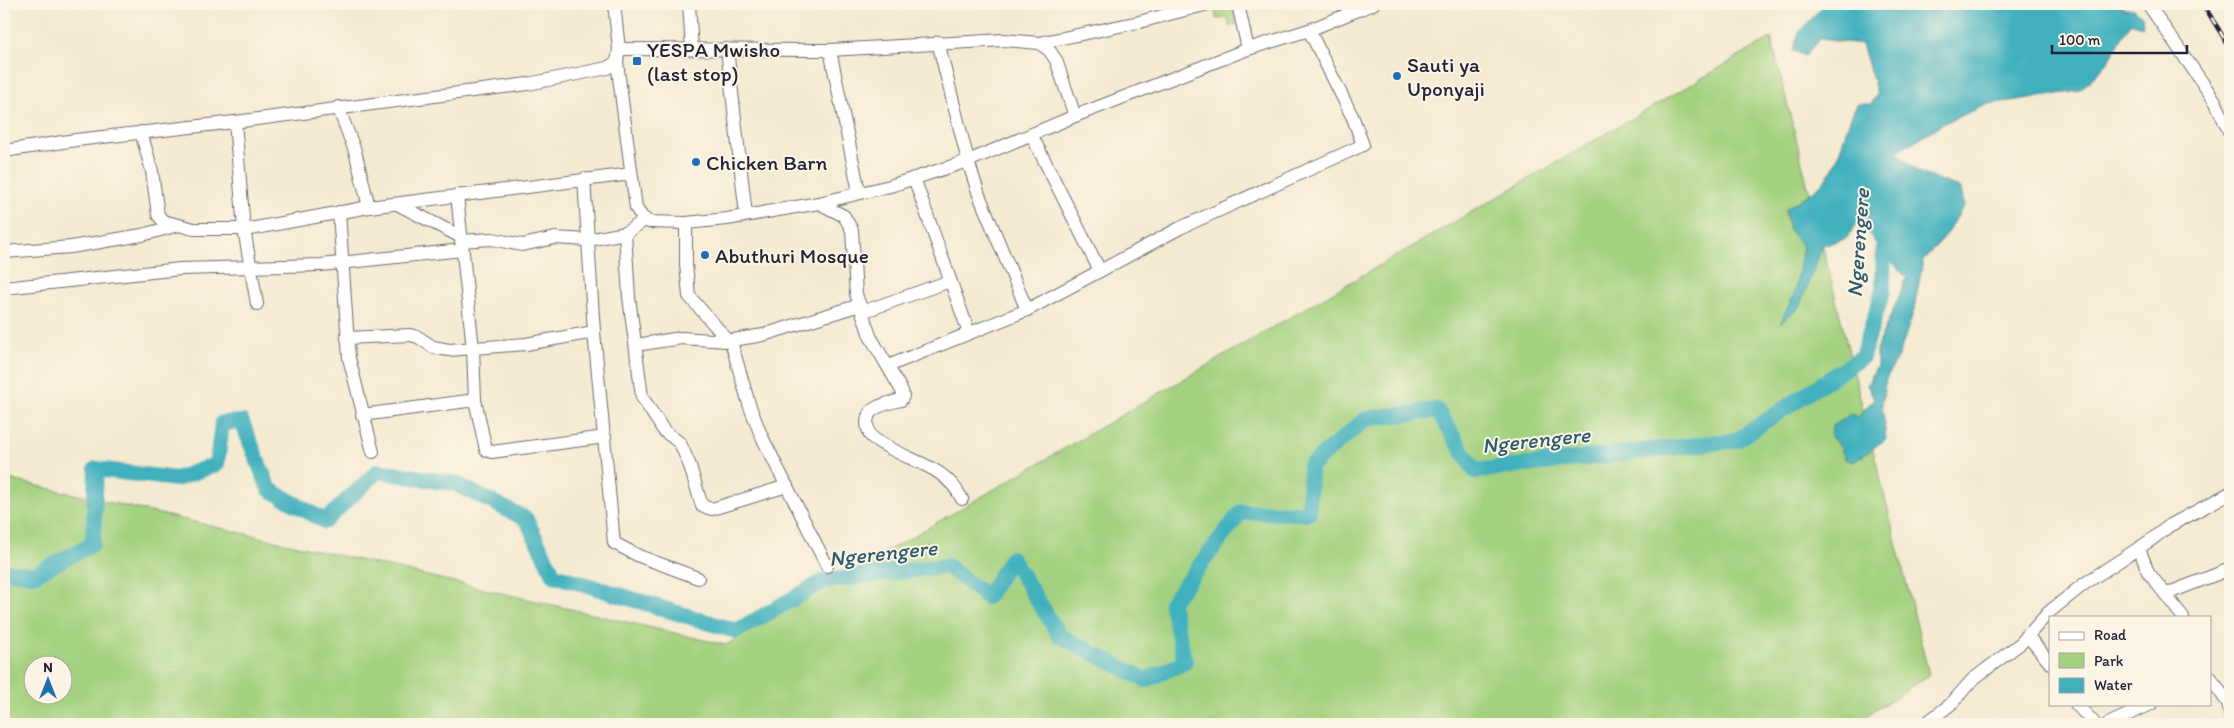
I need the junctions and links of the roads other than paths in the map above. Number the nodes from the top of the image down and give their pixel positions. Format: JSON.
{"nodes":[{"id":1,"x":614,"y":4,"type":"edge"},
{"id":2,"x":689,"y":4,"type":"edge"},
{"id":3,"x":1208,"y":4,"type":"edge"},
{"id":4,"x":1238,"y":4,"type":"edge"},
{"id":5,"x":1373,"y":4,"type":"edge"},
{"id":6,"x":2148,"y":4,"type":"edge"},
{"id":7,"x":1346,"y":10,"type":"edge"},
{"id":8,"x":1308,"y":30,"type":"junction"},
{"id":9,"x":938,"y":42,"type":"junction"},
{"id":10,"x":1039,"y":43,"type":"junction"},
{"id":11,"x":619,"y":49,"type":"junction"},
{"id":12,"x":692,"y":49,"type":"junction"},
{"id":13,"x":727,"y":49,"type":"junction"},
{"id":14,"x":1248,"y":49,"type":"junction"},
{"id":15,"x":830,"y":50,"type":"junction"},
{"id":16,"x":617,"y":62,"type":"junction"},
{"id":17,"x":338,"y":107,"type":"junction"},
{"id":18,"x":1075,"y":116,"type":"junction"},
{"id":19,"x":234,"y":122,"type":"junction"},
{"id":20,"x":142,"y":132,"type":"junction"},
{"id":21,"x":2230,"y":133,"type":"edge"},
{"id":22,"x":1032,"y":136,"type":"junction"},
{"id":23,"x":4,"y":151,"type":"edge"},
{"id":24,"x":968,"y":161,"type":"junction"},
{"id":25,"x":631,"y":174,"type":"junction"},
{"id":26,"x":914,"y":178,"type":"junction"},
{"id":27,"x":584,"y":179,"type":"junction"},
{"id":28,"x":858,"y":192,"type":"junction"},
{"id":29,"x":456,"y":196,"type":"junction"},
{"id":30,"x":819,"y":203,"type":"junction"},
{"id":31,"x":397,"y":204,"type":"junction"},
{"id":32,"x":368,"y":207,"type":"junction"},
{"id":33,"x":339,"y":212,"type":"junction"},
{"id":34,"x":746,"y":215,"type":"junction"},
{"id":35,"x":645,"y":220,"type":"junction"},
{"id":36,"x":686,"y":223,"type":"junction"},
{"id":37,"x":179,"y":225,"type":"junction"},
{"id":38,"x":244,"y":229,"type":"junction"},
{"id":39,"x":625,"y":233,"type":"junction"},
{"id":40,"x":588,"y":240,"type":"junction"},
{"id":41,"x":461,"y":243,"type":"junction"},
{"id":42,"x":4,"y":252,"type":"edge"},
{"id":43,"x":344,"y":263,"type":"junction"},
{"id":44,"x":249,"y":267,"type":"junction"},
{"id":45,"x":1100,"y":271,"type":"junction"},
{"id":46,"x":950,"y":281,"type":"junction"},
{"id":47,"x":4,"y":288,"type":"edge"},
{"id":48,"x":257,"y":304,"type":"dead end"},
{"id":49,"x":861,"y":308,"type":"junction"},
{"id":50,"x":1027,"y":310,"type":"junction"},
{"id":51,"x":594,"y":332,"type":"junction"},
{"id":52,"x":969,"y":333,"type":"junction"},
{"id":53,"x":347,"y":338,"type":"junction"},
{"id":54,"x":727,"y":340,"type":"junction"},
{"id":55,"x":636,"y":346,"type":"junction"},
{"id":56,"x":473,"y":349,"type":"junction"},
{"id":57,"x":888,"y":366,"type":"junction"},
{"id":58,"x":475,"y":400,"type":"junction"},
{"id":59,"x":362,"y":414,"type":"junction"},
{"id":60,"x":605,"y":437,"type":"junction"},
{"id":61,"x":373,"y":452,"type":"dead end"},
{"id":62,"x":787,"y":486,"type":"junction"},
{"id":63,"x":2230,"y":493,"type":"edge"},
{"id":64,"x":962,"y":499,"type":"dead end"},
{"id":65,"x":2139,"y":548,"type":"junction"},
{"id":66,"x":827,"y":566,"type":"dead end"},
{"id":67,"x":2230,"y":570,"type":"edge"},
{"id":68,"x":698,"y":578,"type":"dead end"},
{"id":69,"x":2166,"y":594,"type":"junction"},
{"id":70,"x":2182,"y":616,"type":"edge"},
{"id":71,"x":2027,"y":635,"type":"junction"},
{"id":72,"x":2049,"y":662,"type":"edge"},
{"id":73,"x":2212,"y":680,"type":"edge"},
{"id":74,"x":2078,"y":706,"type":"edge"},
{"id":75,"x":2147,"y":706,"type":"edge"},
{"id":76,"x":2230,"y":714,"type":"edge"},
{"id":77,"x":1925,"y":724,"type":"edge"},
{"id":78,"x":2095,"y":724,"type":"edge"},
{"id":79,"x":2108,"y":724,"type":"edge"}],
"edges":[{"from":1,"to":11,"type":"street"},
{"from":2,"to":12,"type":"street"},
{"from":3,"to":10,"type":"street"},
{"from":4,"to":14,"type":"street"},
{"from":5,"to":7,"type":"street"},
{"from":6,"to":21,"type":"street"},
{"from":7,"to":8,"type":"street"},
{"from":8,"to":14,"type":"street"},
{"from":8,"to":45,"type":"street"},
{"from":9,"to":10,"type":"street"},
{"from":9,"to":15,"type":"street"},
{"from":9,"to":24,"type":"street"},
{"from":10,"to":18,"type":"street"},
{"from":11,"to":12,"type":"street"},
{"from":11,"to":16,"type":"street"},
{"from":12,"to":13,"type":"street"},
{"from":13,"to":15,"type":"street"},
{"from":13,"to":34,"type":"street"},
{"from":14,"to":18,"type":"street"},
{"from":15,"to":28,"type":"street"},
{"from":16,"to":17,"type":"street"},
{"from":16,"to":25,"type":"street"},
{"from":17,"to":19,"type":"street"},
{"from":17,"to":32,"type":"street"},
{"from":18,"to":22,"type":"street"},
{"from":19,"to":20,"type":"street"},
{"from":19,"to":38,"type":"street"},
{"from":20,"to":23,"type":"street"},
{"from":20,"to":37,"type":"street"},
{"from":22,"to":24,"type":"street"},
{"from":22,"to":45,"type":"street"},
{"from":24,"to":26,"type":"street"},
{"from":24,"to":50,"type":"street"},
{"from":25,"to":27,"type":"street"},
{"from":25,"to":35,"type":"street"},
{"from":26,"to":28,"type":"street"},
{"from":26,"to":46,"type":"street"},
{"from":27,"to":29,"type":"street"},
{"from":27,"to":40,"type":"street"},
{"from":28,"to":30,"type":"street"},
{"from":29,"to":31,"type":"street"},
{"from":29,"to":41,"type":"street"},
{"from":30,"to":34,"type":"street"},
{"from":30,"to":49,"type":"street"},
{"from":31,"to":32,"type":"street"},
{"from":31,"to":41,"type":"street"},
{"from":32,"to":33,"type":"street"},
{"from":33,"to":38,"type":"street"},
{"from":33,"to":43,"type":"street"},
{"from":34,"to":36,"type":"street"},
{"from":35,"to":36,"type":"street"},
{"from":35,"to":39,"type":"street"},
{"from":36,"to":54,"type":"street"},
{"from":37,"to":38,"type":"street"},
{"from":37,"to":42,"type":"street"},
{"from":38,"to":44,"type":"street"},
{"from":39,"to":40,"type":"street"},
{"from":39,"to":55,"type":"street"},
{"from":40,"to":41,"type":"street"},
{"from":40,"to":51,"type":"street"},
{"from":41,"to":43,"type":"street"},
{"from":41,"to":56,"type":"street"},
{"from":43,"to":44,"type":"street"},
{"from":43,"to":53,"type":"street"},
{"from":44,"to":47,"type":"street"},
{"from":44,"to":48,"type":"street"},
{"from":45,"to":50,"type":"street"},
{"from":46,"to":49,"type":"street"},
{"from":46,"to":52,"type":"street"},
{"from":49,"to":54,"type":"street"},
{"from":49,"to":57,"type":"street"},
{"from":50,"to":52,"type":"street"},
{"from":51,"to":56,"type":"street"},
{"from":51,"to":60,"type":"street"},
{"from":52,"to":57,"type":"street"},
{"from":53,"to":56,"type":"street"},
{"from":53,"to":59,"type":"street"},
{"from":54,"to":55,"type":"street"},
{"from":54,"to":62,"type":"street"},
{"from":55,"to":62,"type":"street"},
{"from":56,"to":58,"type":"street"},
{"from":57,"to":64,"type":"street"},
{"from":58,"to":59,"type":"street"},
{"from":58,"to":60,"type":"street"},
{"from":59,"to":61,"type":"street"},
{"from":60,"to":68,"type":"street"},
{"from":62,"to":66,"type":"street"},
{"from":63,"to":65,"type":"street"},
{"from":65,"to":69,"type":"street"},
{"from":65,"to":71,"type":"street"},
{"from":67,"to":69,"type":"street"},
{"from":69,"to":70,"type":"street"},
{"from":71,"to":72,"type":"street"},
{"from":71,"to":77,"type":"street"},
{"from":73,"to":76,"type":"street"},
{"from":74,"to":78,"type":"street"},
{"from":75,"to":79,"type":"street"}]}
